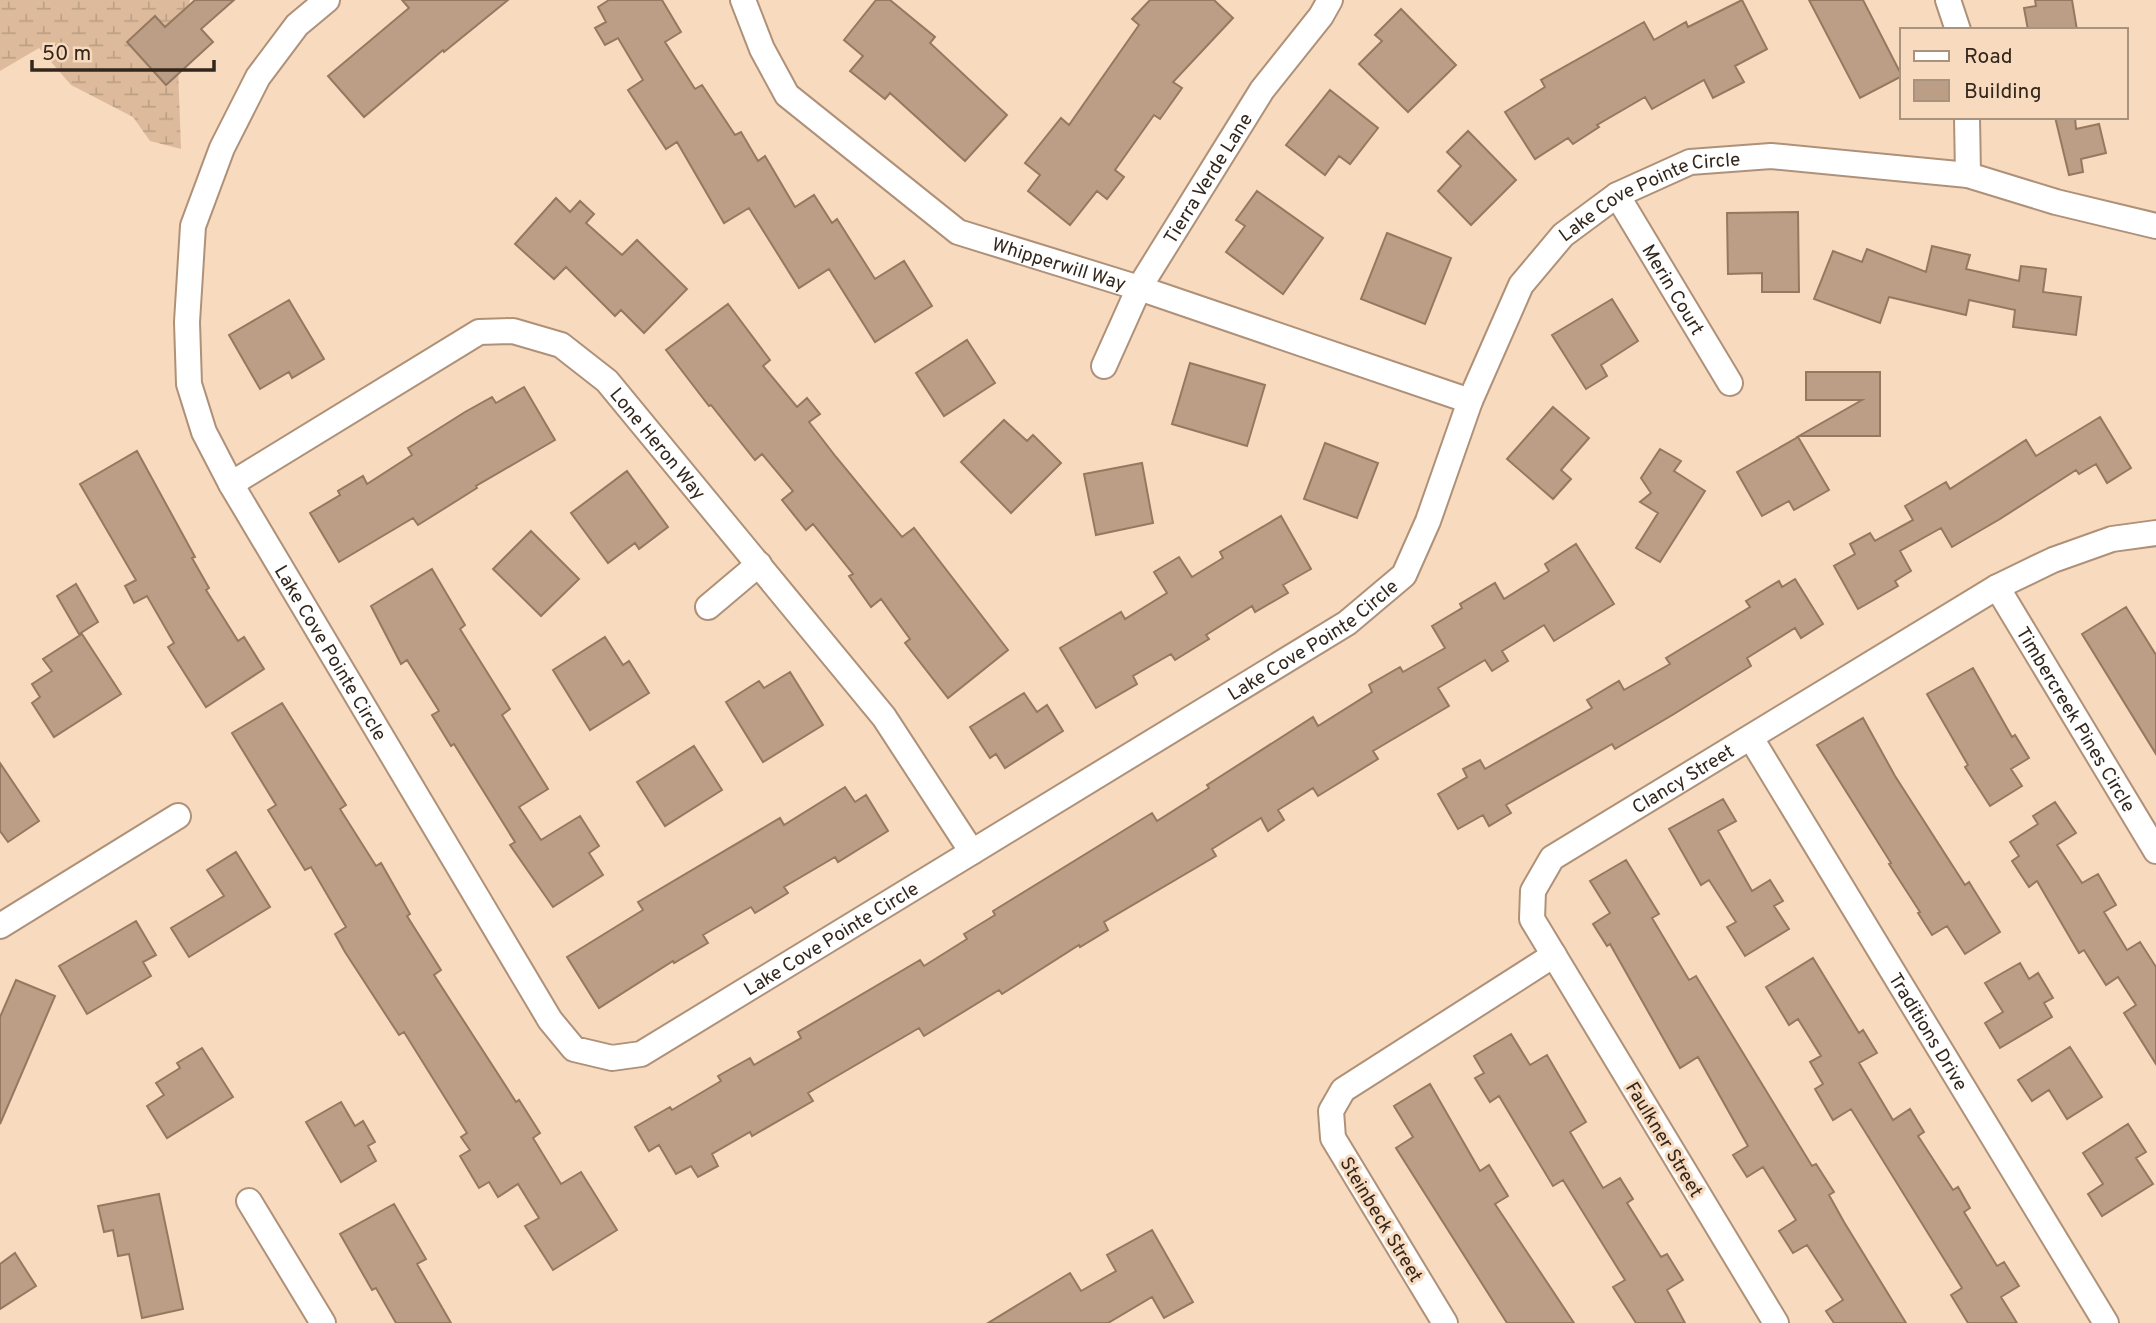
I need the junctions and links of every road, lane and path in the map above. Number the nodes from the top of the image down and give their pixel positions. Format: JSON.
{"nodes":[{"id":1,"x":327,"y":0,"type":"edge"},
{"id":2,"x":743,"y":0,"type":"edge"},
{"id":3,"x":1330,"y":0,"type":"edge"},
{"id":4,"x":1948,"y":0,"type":"edge"},
{"id":5,"x":1957,"y":28,"type":"edge"},
{"id":6,"x":1967,"y":119,"type":"edge"},
{"id":7,"x":1968,"y":176,"type":"junction"},
{"id":8,"x":1617,"y":195,"type":"junction"},
{"id":9,"x":2151,"y":227,"type":"edge"},
{"id":10,"x":1139,"y":288,"type":"junction"},
{"id":11,"x":1104,"y":366,"type":"dead end"},
{"id":12,"x":1730,"y":383,"type":"dead end"},
{"id":13,"x":1470,"y":401,"type":"junction"},
{"id":14,"x":231,"y":484,"type":"junction"},
{"id":15,"x":2156,"y":533,"type":"edge"},
{"id":16,"x":759,"y":564,"type":"junction"},
{"id":17,"x":1997,"y":587,"type":"junction"},
{"id":18,"x":708,"y":607,"type":"dead end"},
{"id":19,"x":1751,"y":738,"type":"junction"},
{"id":20,"x":178,"y":816,"type":"dead end"},
{"id":21,"x":2156,"y":851,"type":"edge"},
{"id":22,"x":972,"y":852,"type":"junction"},
{"id":23,"x":0,"y":926,"type":"edge"},
{"id":24,"x":1554,"y":956,"type":"junction"},
{"id":25,"x":249,"y":1201,"type":"dead end"},
{"id":26,"x":323,"y":1323,"type":"edge"},
{"id":27,"x":1445,"y":1323,"type":"edge"},
{"id":28,"x":1776,"y":1323,"type":"edge"},
{"id":29,"x":2106,"y":1323,"type":"edge"}],
"edges":[{"from":1,"to":14,"type":"street","name":"Lake Cove Pointe Circle"},
{"from":2,"to":10,"type":"street","name":"Whipperwill Way"},
{"from":3,"to":10,"type":"street","name":"Tierra Verde Lane"},
{"from":4,"to":5,"type":"street"},
{"from":6,"to":7,"type":"street"},
{"from":7,"to":8,"type":"street","name":"Lake Cove Pointe Circle"},
{"from":7,"to":9,"type":"street","name":"Lake Cove Pointe Circle"},
{"from":8,"to":12,"type":"street","name":"Merin Court"},
{"from":8,"to":13,"type":"street","name":"Lake Cove Pointe Circle"},
{"from":10,"to":11,"type":"street","name":"Tierra Verde Lane"},
{"from":10,"to":13,"type":"street","name":"Whipperwill Way"},
{"from":13,"to":22,"type":"street","name":"Lake Cove Pointe Circle"},
{"from":14,"to":16,"type":"street","name":"Lone Heron Way"},
{"from":14,"to":22,"type":"street","name":"Lake Cove Pointe Circle"},
{"from":15,"to":17,"type":"street","name":"Clancy Street"},
{"from":16,"to":18,"type":"street"},
{"from":16,"to":22,"type":"street","name":"Lone Heron Way"},
{"from":17,"to":19,"type":"street","name":"Clancy Street"},
{"from":17,"to":21,"type":"street","name":"Timbercreek Pines Circle"},
{"from":19,"to":24,"type":"street","name":"Clancy Street"},
{"from":19,"to":29,"type":"street","name":"Traditions Drive"},
{"from":20,"to":23,"type":"street"},
{"from":24,"to":27,"type":"street","name":"Steinbeck Street"},
{"from":24,"to":28,"type":"street","name":"Faulkner Street"},
{"from":25,"to":26,"type":"street"}]}
